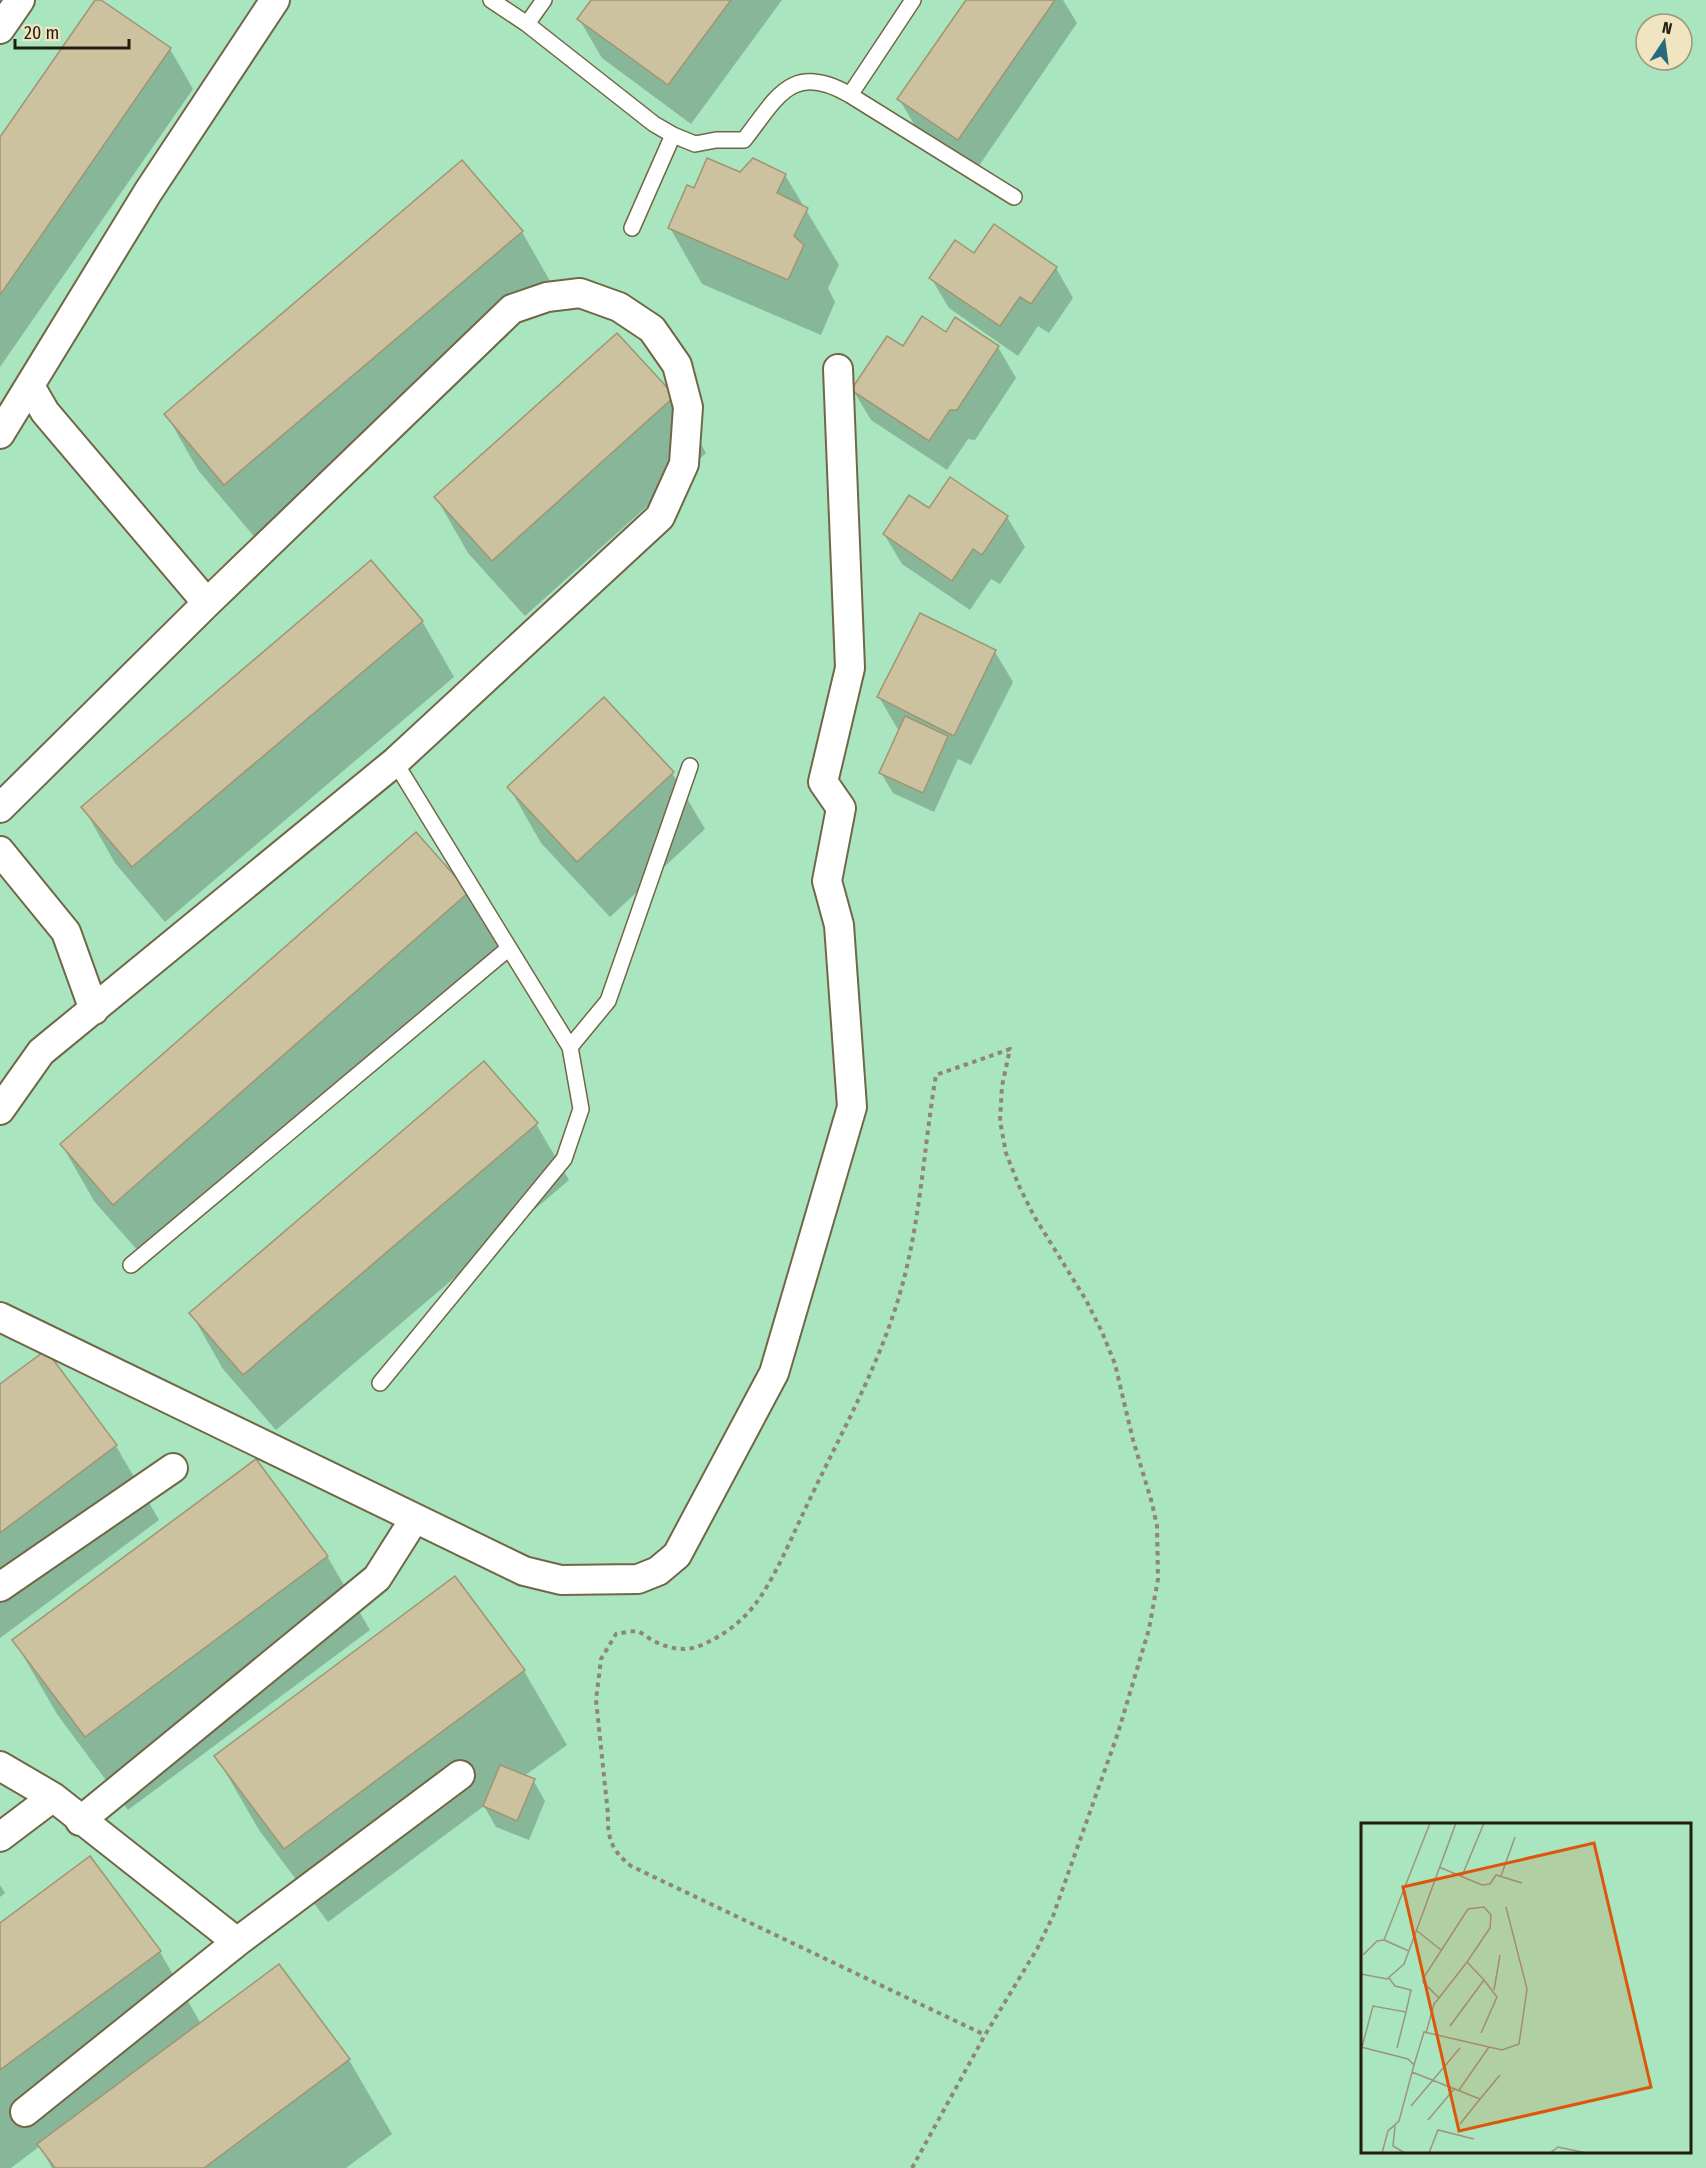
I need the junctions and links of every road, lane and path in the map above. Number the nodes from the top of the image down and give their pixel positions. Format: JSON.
{"nodes":[{"id":1,"x":20,"y":0,"type":"edge"},
{"id":2,"x":275,"y":0,"type":"edge"},
{"id":3,"x":491,"y":0,"type":"edge"},
{"id":4,"x":544,"y":0,"type":"edge"},
{"id":5,"x":913,"y":0,"type":"edge"},
{"id":6,"x":526,"y":24,"type":"junction"},
{"id":7,"x":0,"y":29,"type":"edge"},
{"id":8,"x":850,"y":94,"type":"junction"},
{"id":9,"x":674,"y":135,"type":"junction"},
{"id":10,"x":1014,"y":197,"type":"dead end"},
{"id":11,"x":632,"y":228,"type":"dead end"},
{"id":12,"x":838,"y":369,"type":"dead end"},
{"id":13,"x":30,"y":386,"type":"junction"},
{"id":14,"x":0,"y":434,"type":"edge"},
{"id":15,"x":207,"y":603,"type":"junction"},
{"id":16,"x":394,"y":762,"type":"junction"},
{"id":17,"x":690,"y":766,"type":"dead end"},
{"id":18,"x":0,"y":808,"type":"edge"},
{"id":19,"x":0,"y":851,"type":"edge"},
{"id":20,"x":509,"y":948,"type":"junction"},
{"id":21,"x":94,"y":1010,"type":"junction"},
{"id":22,"x":570,"y":1047,"type":"junction"},
{"id":23,"x":0,"y":1110,"type":"edge"},
{"id":24,"x":131,"y":1264,"type":"dead end"},
{"id":25,"x":0,"y":1317,"type":"edge"},
{"id":26,"x":380,"y":1383,"type":"dead end"},
{"id":27,"x":173,"y":1468,"type":"dead end"},
{"id":28,"x":415,"y":1518,"type":"junction"},
{"id":29,"x":0,"y":1587,"type":"edge"},
{"id":30,"x":0,"y":1766,"type":"edge"},
{"id":31,"x":460,"y":1774,"type":"dead end"},
{"id":32,"x":53,"y":1797,"type":"junction"},
{"id":33,"x":80,"y":1821,"type":"junction"},
{"id":34,"x":0,"y":1837,"type":"edge"},
{"id":35,"x":237,"y":1942,"type":"junction"},
{"id":36,"x":985,"y":2035,"type":"junction"},
{"id":37,"x":25,"y":2112,"type":"dead end"},
{"id":38,"x":912,"y":2168,"type":"edge"}],
"edges":[{"from":1,"to":7,"type":"street"},
{"from":2,"to":13,"type":"street"},
{"from":3,"to":6,"type":"lane"},
{"from":4,"to":6,"type":"lane"},
{"from":5,"to":8,"type":"lane"},
{"from":6,"to":9,"type":"lane"},
{"from":8,"to":9,"type":"lane"},
{"from":8,"to":10,"type":"lane"},
{"from":9,"to":11,"type":"lane"},
{"from":12,"to":28,"type":"street"},
{"from":13,"to":14,"type":"street"},
{"from":13,"to":15,"type":"street"},
{"from":15,"to":16,"type":"street"},
{"from":15,"to":18,"type":"street"},
{"from":16,"to":20,"type":"lane"},
{"from":16,"to":21,"type":"street"},
{"from":17,"to":22,"type":"lane"},
{"from":19,"to":21,"type":"street"},
{"from":20,"to":22,"type":"lane"},
{"from":20,"to":24,"type":"lane"},
{"from":21,"to":23,"type":"street"},
{"from":22,"to":26,"type":"lane"},
{"from":25,"to":28,"type":"street"},
{"from":27,"to":29,"type":"street"},
{"from":28,"to":33,"type":"street"},
{"from":30,"to":32,"type":"street"},
{"from":31,"to":35,"type":"street"},
{"from":32,"to":33,"type":"street"},
{"from":32,"to":34,"type":"street"},
{"from":33,"to":35,"type":"street"},
{"from":35,"to":37,"type":"street"},
{"from":36,"to":36,"type":"path"},
{"from":36,"to":38,"type":"path"}]}
